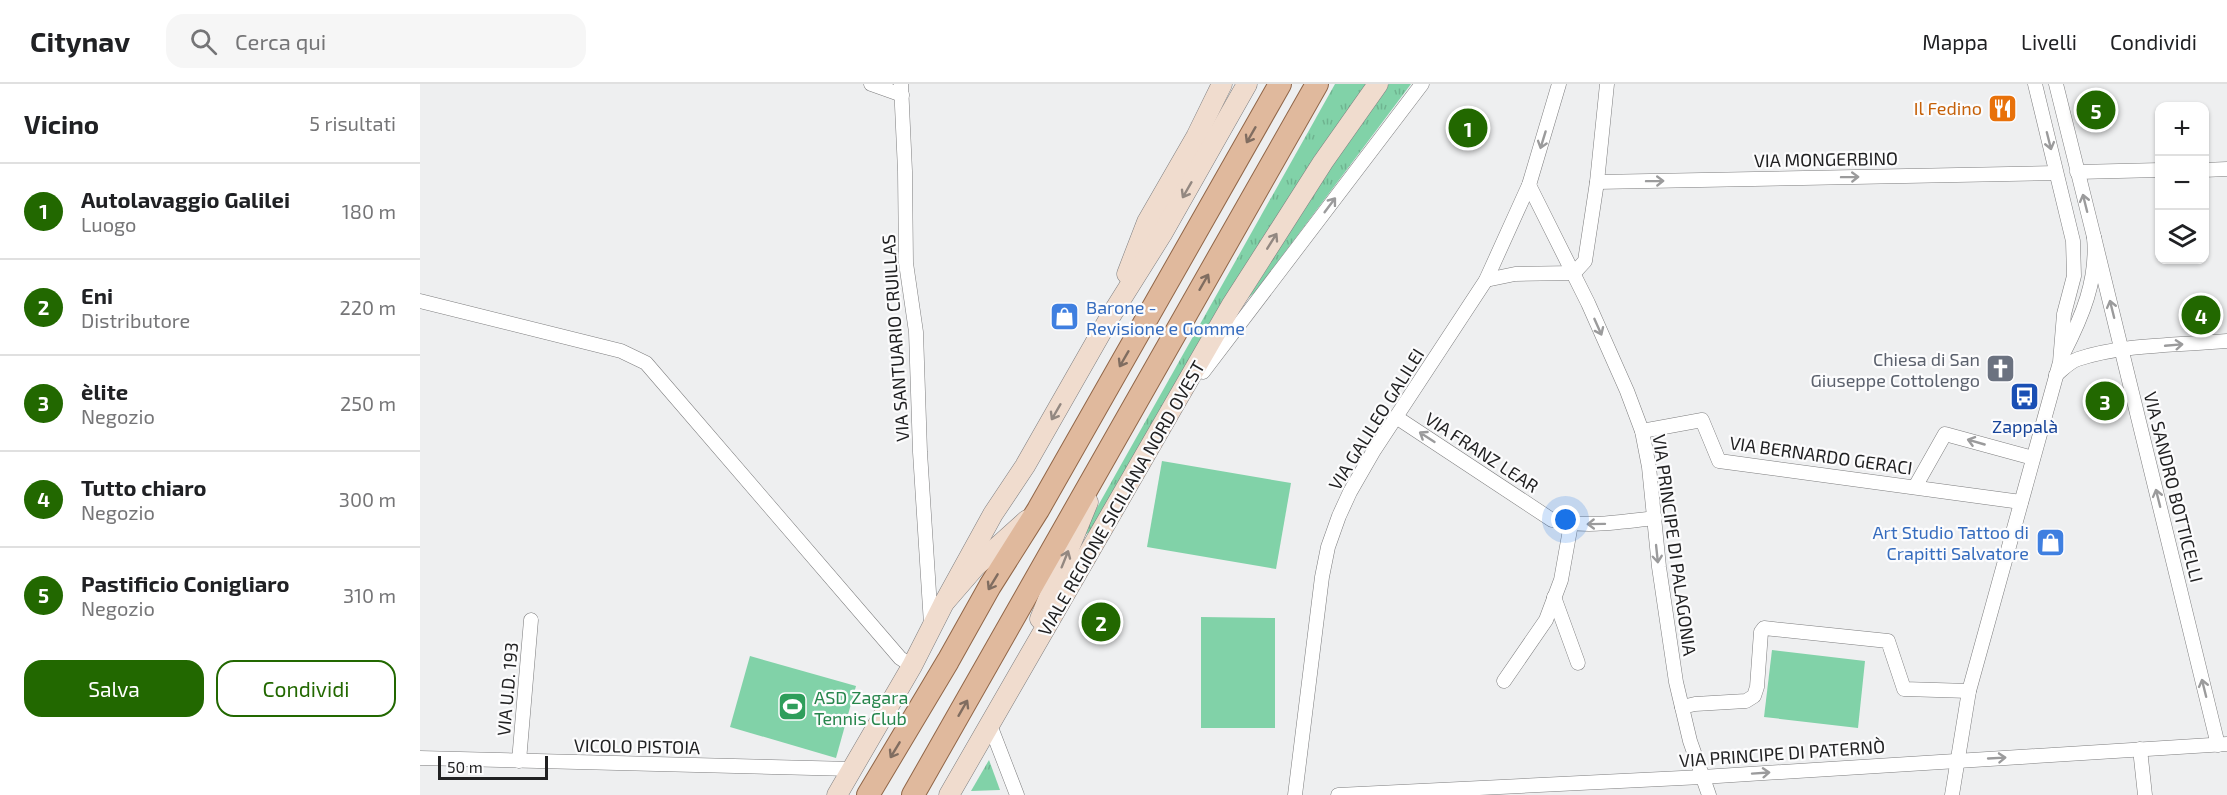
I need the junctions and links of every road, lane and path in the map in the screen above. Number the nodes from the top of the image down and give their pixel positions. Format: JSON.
{"nodes":[{"id":1,"x":870,"y":84,"type":"edge"},
{"id":2,"x":1222,"y":84,"type":"edge"},
{"id":3,"x":1247,"y":84,"type":"edge"},
{"id":4,"x":1280,"y":84,"type":"edge"},
{"id":5,"x":1317,"y":84,"type":"edge"},
{"id":6,"x":1378,"y":84,"type":"edge"},
{"id":7,"x":1422,"y":84,"type":"edge"},
{"id":8,"x":1559,"y":84,"type":"edge"},
{"id":9,"x":1607,"y":84,"type":"edge"},
{"id":10,"x":2035,"y":84,"type":"edge"},
{"id":11,"x":2056,"y":84,"type":"edge"},
{"id":12,"x":902,"y":90,"type":"edge"},
{"id":13,"x":2227,"y":169,"type":"edge"},
{"id":14,"x":2155,"y":170,"type":"edge"},
{"id":15,"x":2209,"y":170,"type":"edge"},
{"id":16,"x":2077,"y":172,"type":"junction"},
{"id":17,"x":2056,"y":173,"type":"junction"},
{"id":18,"x":1597,"y":182,"type":"junction"},
{"id":19,"x":1529,"y":185,"type":"junction"},
{"id":20,"x":2094,"y":237,"type":"junction"},
{"id":21,"x":1574,"y":273,"type":"junction"},
{"id":22,"x":1486,"y":280,"type":"junction"},
{"id":23,"x":420,"y":301,"type":"edge"},
{"id":24,"x":2064,"y":314,"type":"junction"},
{"id":25,"x":1110,"y":317,"type":"junction"},
{"id":26,"x":2082,"y":318,"type":"junction"},
{"id":27,"x":2067,"y":335,"type":"junction"},
{"id":28,"x":2227,"y":341,"type":"edge"},
{"id":29,"x":2122,"y":350,"type":"junction"},
{"id":30,"x":2099,"y":354,"type":"junction"},
{"id":31,"x":2058,"y":368,"type":"junction"},
{"id":32,"x":1396,"y":417,"type":"junction"},
{"id":33,"x":1642,"y":431,"type":"junction"},
{"id":34,"x":1114,"y":441,"type":"junction"},
{"id":35,"x":2033,"y":458,"type":"junction"},
{"id":36,"x":1135,"y":473,"type":"junction"},
{"id":37,"x":1915,"y":487,"type":"junction"},
{"id":38,"x":2021,"y":502,"type":"junction"},
{"id":39,"x":1038,"y":510,"type":"junction"},
{"id":40,"x":1655,"y":518,"type":"junction"},
{"id":41,"x":1571,"y":524,"type":"junction"},
{"id":42,"x":1554,"y":597,"type":"junction"},
{"id":43,"x":944,"y":603,"type":"junction"},
{"id":44,"x":531,"y":620,"type":"dead end"},
{"id":45,"x":932,"y":626,"type":"junction"},
{"id":46,"x":1578,"y":663,"type":"dead end"},
{"id":47,"x":912,"y":666,"type":"junction"},
{"id":48,"x":1504,"y":681,"type":"dead end"},
{"id":49,"x":1010,"y":691,"type":"junction"},
{"id":50,"x":1969,"y":691,"type":"junction"},
{"id":51,"x":1682,"y":707,"type":"junction"},
{"id":52,"x":990,"y":725,"type":"junction"},
{"id":53,"x":2223,"y":744,"type":"edge"},
{"id":54,"x":2140,"y":749,"type":"junction"},
{"id":55,"x":420,"y":758,"type":"edge"},
{"id":56,"x":519,"y":760,"type":"junction"},
{"id":57,"x":1958,"y":760,"type":"junction"},
{"id":58,"x":852,"y":769,"type":"junction"},
{"id":59,"x":1702,"y":777,"type":"junction"},
{"id":60,"x":1474,"y":792,"type":"edge"},
{"id":61,"x":837,"y":795,"type":"edge"},
{"id":62,"x":868,"y":795,"type":"edge"},
{"id":63,"x":913,"y":795,"type":"edge"},
{"id":64,"x":949,"y":795,"type":"edge"},
{"id":65,"x":1017,"y":795,"type":"edge"},
{"id":66,"x":1295,"y":795,"type":"edge"},
{"id":67,"x":1338,"y":795,"type":"edge"},
{"id":68,"x":1709,"y":795,"type":"edge"},
{"id":69,"x":1952,"y":795,"type":"edge"},
{"id":70,"x":2145,"y":795,"type":"edge"}],
"edges":[{"from":1,"to":12,"type":"street"},
{"from":2,"to":25,"type":"street"},
{"from":3,"to":25,"type":"street","one_way":true},
{"from":4,"to":39,"type":"main road","one_way":true},
{"from":34,"to":5,"type":"main road","name":"VIALE REGIONE SICILIANA NORD OVEST","one_way":true},
{"from":36,"to":6,"type":"street","name":"VIALE REGIONE SICILIANA NORD OVEST","one_way":true},
{"from":36,"to":7,"type":"street","one_way":true},
{"from":8,"to":19,"type":"street","name":"VIA GALILEO GALILEI","one_way":true},
{"from":9,"to":18,"type":"street"},
{"from":10,"to":17,"type":"street","one_way":true},
{"from":11,"to":16,"type":"street"},
{"from":12,"to":45,"type":"street","name":"VIA SANTUARIO CRUILLAS"},
{"from":13,"to":15,"type":"street"},
{"from":14,"to":16,"type":"street"},
{"from":20,"to":16,"type":"street","one_way":true},
{"from":18,"to":17,"type":"street","name":"VIA MONGERBINO","one_way":true},
{"from":17,"to":24,"type":"street"},
{"from":18,"to":21,"type":"street"},
{"from":19,"to":21,"type":"street","name":"VIA PRINCIPE DI PALAGONIA"},
{"from":19,"to":22,"type":"street","name":"VIA GALILEO GALILEI"},
{"from":20,"to":26,"type":"street"},
{"from":29,"to":20,"type":"street","name":"VIA SANDRO BOTTICELLI","one_way":true},
{"from":21,"to":22,"type":"street"},
{"from":21,"to":33,"type":"street","name":"VIA PRINCIPE DI PALAGONIA","one_way":true},
{"from":22,"to":32,"type":"street","name":"VIA GALILEO GALILEI"},
{"from":23,"to":47,"type":"street"},
{"from":24,"to":26,"type":"street"},
{"from":24,"to":27,"type":"street"},
{"from":25,"to":43,"type":"street","one_way":true},
{"from":26,"to":27,"type":"street"},
{"from":27,"to":30,"type":"street"},
{"from":27,"to":31,"type":"street"},
{"from":29,"to":28,"type":"street","one_way":true},
{"from":29,"to":30,"type":"street"},
{"from":53,"to":29,"type":"street","name":"VIA SANDRO BOTTICELLI","one_way":true},
{"from":30,"to":31,"type":"street"},
{"from":31,"to":35,"type":"street"},
{"from":41,"to":32,"type":"street","name":"VIA FRANZ LEAR","one_way":true},
{"from":32,"to":66,"type":"street","name":"VIA GALILEO GALILEI"},
{"from":33,"to":37,"type":"street","name":"VIA BERNARDO GERACI"},
{"from":33,"to":40,"type":"street","name":"VIA PRINCIPE DI PALAGONIA"},
{"from":49,"to":34,"type":"street","one_way":true},
{"from":63,"to":34,"type":"main road","name":"VIALE REGIONE SICILIANA NORD OVEST","one_way":true},
{"from":35,"to":37,"type":"street","one_way":true},
{"from":35,"to":38,"type":"street"},
{"from":36,"to":49,"type":"street","name":"VIALE REGIONE SICILIANA NORD OVEST"},
{"from":37,"to":38,"type":"street","name":"VIA BERNARDO GERACI"},
{"from":38,"to":50,"type":"street"},
{"from":39,"to":43,"type":"street"},
{"from":39,"to":62,"type":"main road","one_way":true},
{"from":40,"to":41,"type":"street","name":"VIA FRANZ LEAR","one_way":true},
{"from":40,"to":51,"type":"street","name":"VIA PRINCIPE DI PALAGONIA","one_way":true},
{"from":41,"to":42,"type":"street"},
{"from":42,"to":46,"type":"street"},
{"from":42,"to":48,"type":"street"},
{"from":43,"to":45,"type":"street"},
{"from":44,"to":56,"type":"street","name":"VIA U.D. 193"},
{"from":45,"to":47,"type":"street"},
{"from":47,"to":58,"type":"street"},
{"from":49,"to":52,"type":"street","name":"VIALE REGIONE SICILIANA NORD OVEST"},
{"from":50,"to":51,"type":"street"},
{"from":50,"to":57,"type":"street"},
{"from":51,"to":59,"type":"street","name":"VIA PRINCIPE DI PALAGONIA"},
{"from":52,"to":64,"type":"street","name":"VIALE REGIONE SICILIANA NORD OVEST"},
{"from":52,"to":65,"type":"street"},
{"from":53,"to":54,"type":"street","name":"VIA PRINCIPE DI PATERNÒ"},
{"from":57,"to":54,"type":"street","name":"VIA PRINCIPE DI PATERNÒ","one_way":true},
{"from":54,"to":70,"type":"street"},
{"from":55,"to":56,"type":"street","name":"VICOLO PISTOIA"},
{"from":56,"to":58,"type":"street","name":"VICOLO PISTOIA"},
{"from":59,"to":57,"type":"street","name":"VIA PRINCIPE DI PATERNÒ","one_way":true},
{"from":57,"to":69,"type":"street"},
{"from":58,"to":61,"type":"street"},
{"from":59,"to":60,"type":"street","name":"VIA PRINCIPE DI PATERNÒ"},
{"from":59,"to":68,"type":"street","name":"VIA PRINCIPE DI PALAGONIA"},
{"from":60,"to":67,"type":"street","name":"VIA PRINCIPE DI PATERNÒ"}]}
